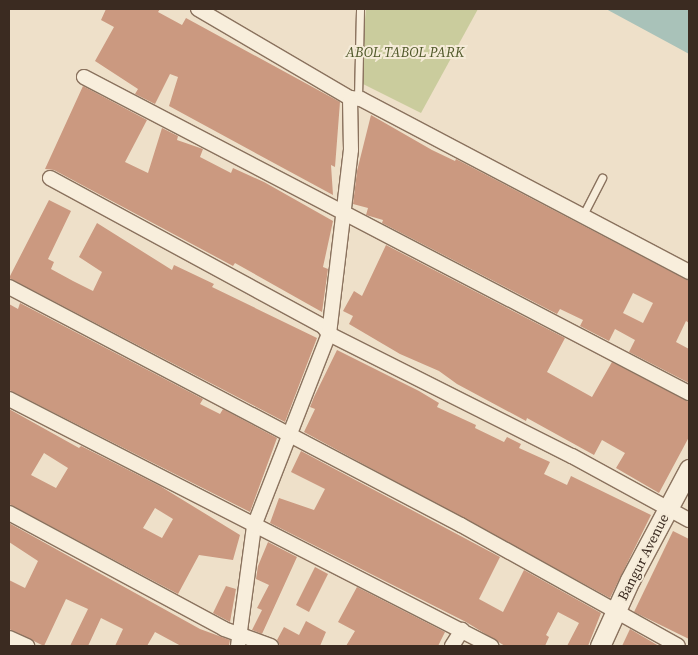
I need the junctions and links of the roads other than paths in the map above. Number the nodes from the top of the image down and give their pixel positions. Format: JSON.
{"nodes":[{"id":1,"x":198,"y":9,"type":"edge"},
{"id":2,"x":360,"y":9,"type":"edge"},
{"id":3,"x":84,"y":76,"type":"dead end"},
{"id":4,"x":354,"y":98,"type":"junction"},
{"id":5,"x":50,"y":178,"type":"dead end"},
{"id":6,"x":602,"y":178,"type":"dead end"},
{"id":7,"x":343,"y":210,"type":"junction"},
{"id":8,"x":583,"y":215,"type":"junction"},
{"id":9,"x":689,"y":272,"type":"edge"},
{"id":10,"x":9,"y":287,"type":"edge"},
{"id":11,"x":329,"y":334,"type":"junction"},
{"id":12,"x":689,"y":394,"type":"edge"},
{"id":13,"x":9,"y":399,"type":"edge"},
{"id":14,"x":289,"y":436,"type":"junction"},
{"id":15,"x":689,"y":469,"type":"edge"},
{"id":16,"x":668,"y":508,"type":"junction"},
{"id":17,"x":9,"y":513,"type":"edge"},
{"id":18,"x":689,"y":520,"type":"edge"},
{"id":19,"x":254,"y":526,"type":"junction"},
{"id":20,"x":615,"y":613,"type":"junction"},
{"id":21,"x":462,"y":630,"type":"junction"},
{"id":22,"x":9,"y":638,"type":"edge"},
{"id":23,"x":238,"y":640,"type":"edge"},
{"id":24,"x":27,"y":646,"type":"edge"},
{"id":25,"x":271,"y":646,"type":"edge"},
{"id":26,"x":452,"y":646,"type":"edge"},
{"id":27,"x":491,"y":646,"type":"edge"},
{"id":28,"x":600,"y":646,"type":"edge"},
{"id":29,"x":678,"y":646,"type":"edge"}],
"edges":[{"from":1,"to":4,"type":"street"},
{"from":2,"to":4,"type":"lane"},
{"from":3,"to":7,"type":"street"},
{"from":4,"to":7,"type":"street"},
{"from":4,"to":8,"type":"street"},
{"from":5,"to":11,"type":"street"},
{"from":6,"to":8,"type":"lane"},
{"from":7,"to":11,"type":"street"},
{"from":7,"to":12,"type":"street"},
{"from":8,"to":9,"type":"street"},
{"from":10,"to":14,"type":"street"},
{"from":11,"to":14,"type":"street"},
{"from":11,"to":16,"type":"street"},
{"from":13,"to":19,"type":"street"},
{"from":14,"to":19,"type":"street"},
{"from":14,"to":20,"type":"street"},
{"from":15,"to":16,"type":"street","name":"Bangur Avenue"},
{"from":16,"to":18,"type":"street"},
{"from":16,"to":20,"type":"street","name":"Bangur Avenue"},
{"from":17,"to":23,"type":"street"},
{"from":19,"to":21,"type":"street"},
{"from":19,"to":23,"type":"street"},
{"from":20,"to":28,"type":"street","name":"Bangur Avenue"},
{"from":20,"to":29,"type":"street"},
{"from":21,"to":26,"type":"street"},
{"from":21,"to":27,"type":"street"},
{"from":22,"to":24,"type":"street"},
{"from":23,"to":25,"type":"street"}]}
